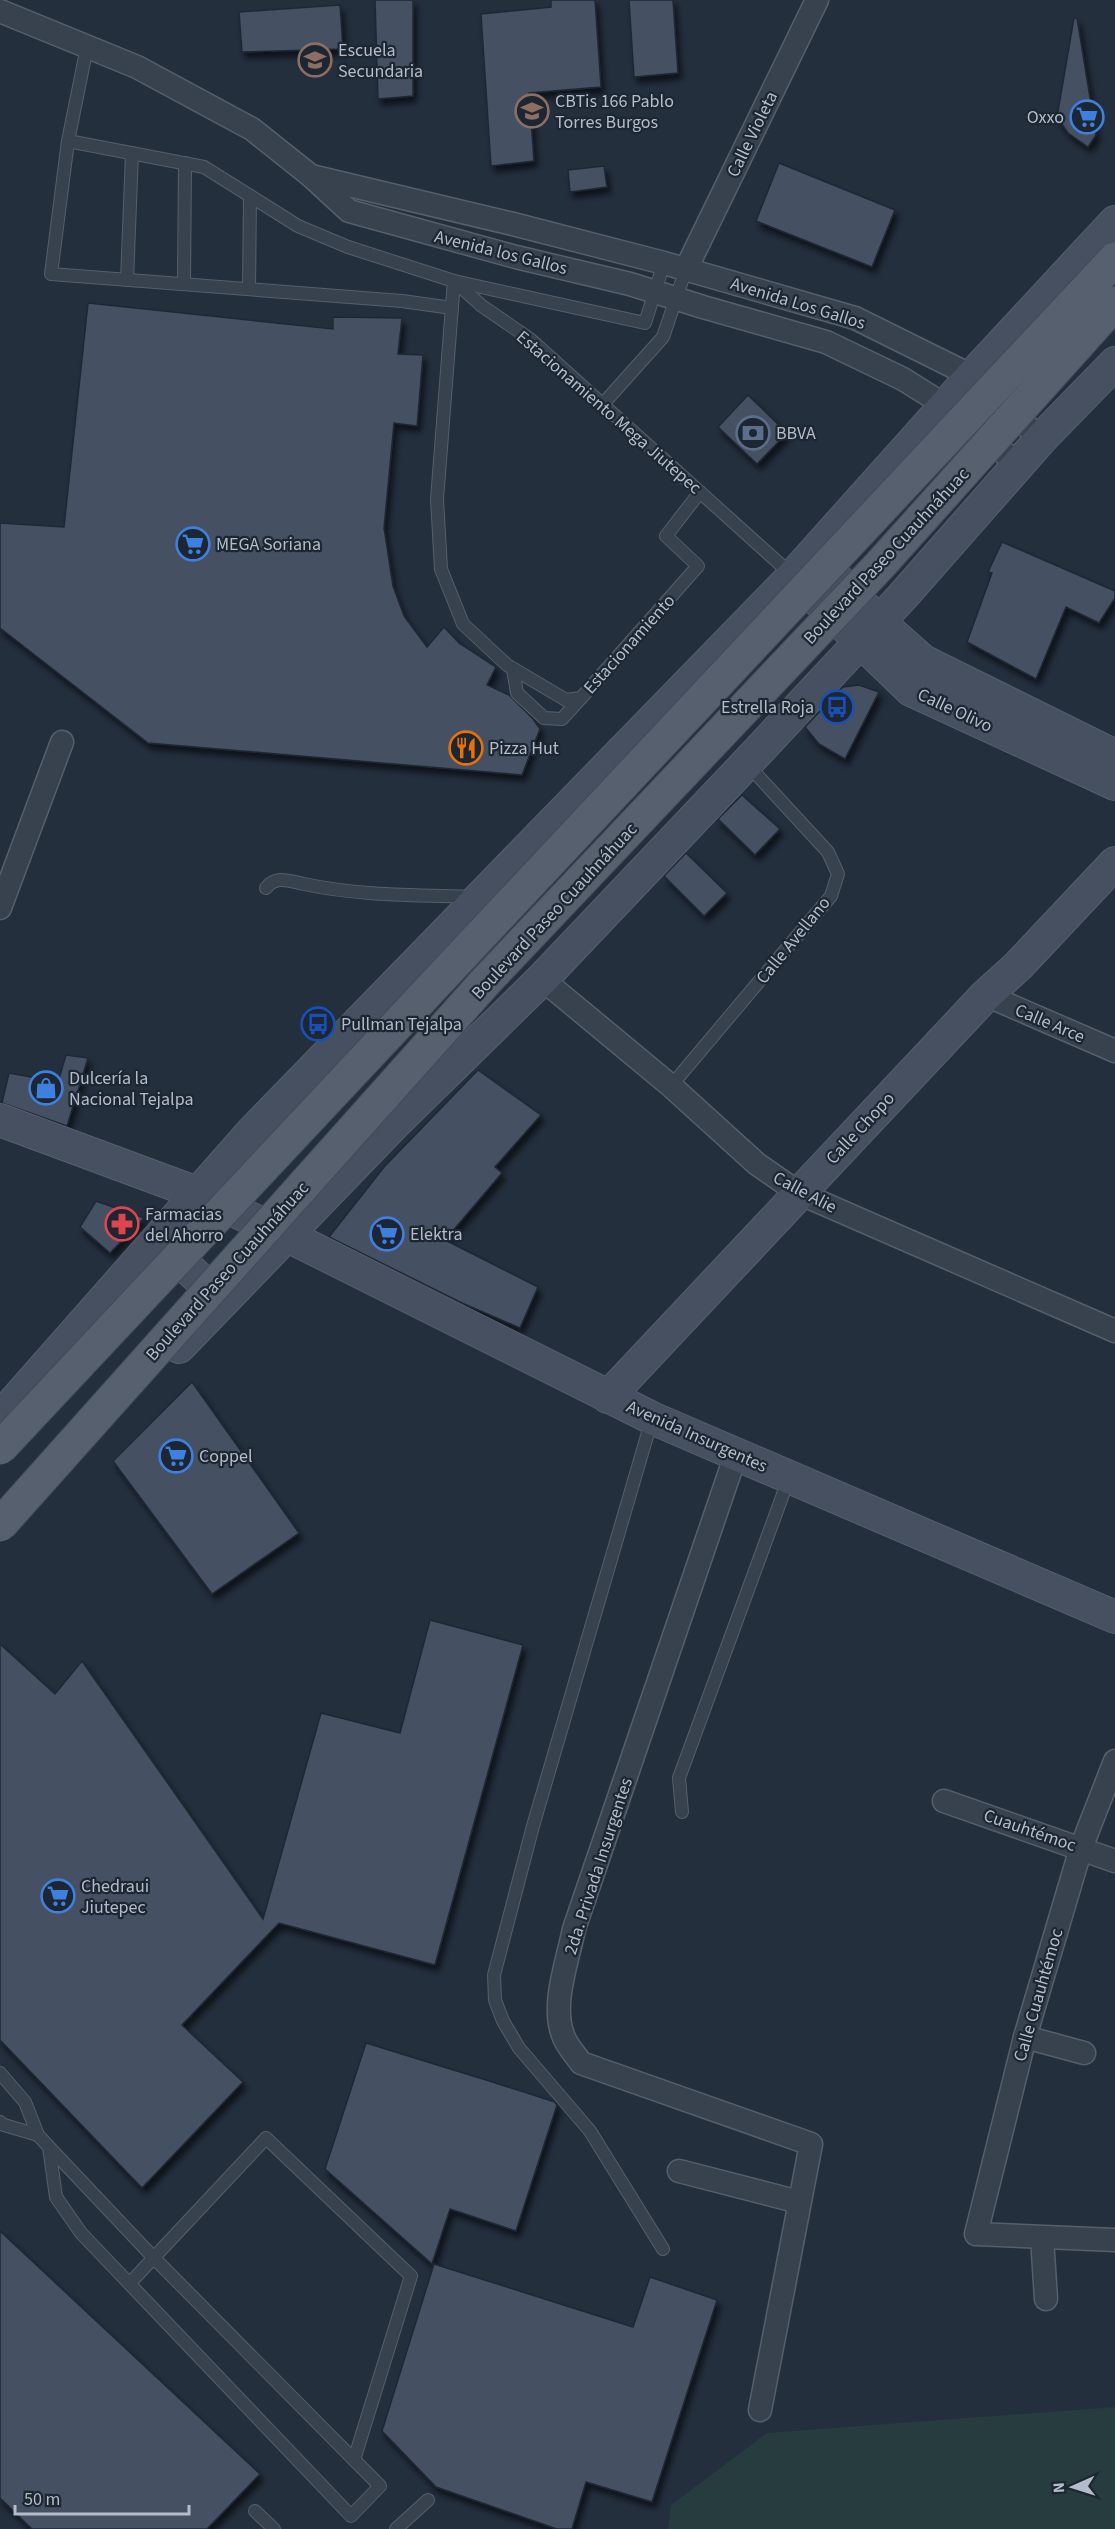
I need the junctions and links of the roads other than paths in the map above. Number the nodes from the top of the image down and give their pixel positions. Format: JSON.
{"nodes":[{"id":1,"x":817,"y":0,"type":"edge"},
{"id":2,"x":0,"y":11,"type":"edge"},
{"id":3,"x":87,"y":47,"type":"junction"},
{"id":4,"x":68,"y":141,"type":"junction"},
{"id":5,"x":132,"y":153,"type":"junction"},
{"id":6,"x":185,"y":163,"type":"junction"},
{"id":7,"x":311,"y":177,"type":"junction"},
{"id":8,"x":250,"y":196,"type":"junction"},
{"id":9,"x":1115,"y":222,"type":"edge"},
{"id":10,"x":1115,"y":259,"type":"edge"},
{"id":11,"x":664,"y":263,"type":"junction"},
{"id":12,"x":692,"y":271,"type":"junction"},
{"id":13,"x":127,"y":280,"type":"junction"},
{"id":14,"x":454,"y":281,"type":"junction"},
{"id":15,"x":184,"y":284,"type":"junction"},
{"id":16,"x":249,"y":289,"type":"junction"},
{"id":17,"x":665,"y":295,"type":"junction"},
{"id":18,"x":1115,"y":303,"type":"edge"},
{"id":19,"x":703,"y":307,"type":"joint"},
{"id":20,"x":452,"y":308,"type":"junction"},
{"id":21,"x":1115,"y":363,"type":"edge"},
{"id":22,"x":972,"y":376,"type":"junction"},
{"id":23,"x":603,"y":404,"type":"junction"},
{"id":24,"x":946,"y":406,"type":"junction"},
{"id":25,"x":1041,"y":439,"type":"junction"},
{"id":26,"x":1020,"y":465,"type":"junction"},
{"id":27,"x":700,"y":492,"type":"junction"},
{"id":28,"x":803,"y":565,"type":"junction"},
{"id":29,"x":870,"y":632,"type":"junction"},
{"id":30,"x":513,"y":669,"type":"junction"},
{"id":31,"x":581,"y":698,"type":"junction"},
{"id":32,"x":62,"y":742,"type":"dead end"},
{"id":33,"x":1115,"y":756,"type":"edge"},
{"id":34,"x":747,"y":763,"type":"junction"},
{"id":35,"x":1115,"y":784,"type":"edge"},
{"id":36,"x":1115,"y":863,"type":"edge"},
{"id":37,"x":266,"y":888,"type":"dead end"},
{"id":38,"x":478,"y":897,"type":"junction"},
{"id":39,"x":0,"y":908,"type":"edge"},
{"id":40,"x":542,"y":979,"type":"junction"},
{"id":41,"x":986,"y":995,"type":"junction"},
{"id":42,"x":1115,"y":1051,"type":"edge"},
{"id":43,"x":329,"y":1053,"type":"junction"},
{"id":44,"x":671,"y":1086,"type":"junction"},
{"id":45,"x":0,"y":1120,"type":"edge"},
{"id":46,"x":398,"y":1120,"type":"junction"},
{"id":47,"x":197,"y":1193,"type":"junction"},
{"id":48,"x":800,"y":1193,"type":"junction"},
{"id":49,"x":288,"y":1236,"type":"junction"},
{"id":50,"x":158,"y":1240,"type":"junction"},
{"id":51,"x":186,"y":1265,"type":"junction"},
{"id":52,"x":223,"y":1301,"type":"junction"},
{"id":53,"x":1115,"y":1331,"type":"edge"},
{"id":54,"x":608,"y":1397,"type":"junction"},
{"id":55,"x":0,"y":1418,"type":"edge"},
{"id":56,"x":652,"y":1418,"type":"junction"},
{"id":57,"x":0,"y":1448,"type":"edge"},
{"id":58,"x":736,"y":1454,"type":"junction"},
{"id":59,"x":789,"y":1477,"type":"junction"},
{"id":60,"x":0,"y":1525,"type":"edge"},
{"id":61,"x":0,"y":1538,"type":"edge"},
{"id":62,"x":1115,"y":1617,"type":"edge"},
{"id":63,"x":1115,"y":1761,"type":"edge"},
{"id":64,"x":944,"y":1801,"type":"dead end"},
{"id":65,"x":682,"y":1812,"type":"dead end"},
{"id":66,"x":1081,"y":1848,"type":"junction"},
{"id":67,"x":1115,"y":1861,"type":"edge"},
{"id":68,"x":1025,"y":2037,"type":"junction"},
{"id":69,"x":1084,"y":2053,"type":"dead end"},
{"id":70,"x":0,"y":2073,"type":"edge"},
{"id":71,"x":0,"y":2122,"type":"edge"},
{"id":72,"x":38,"y":2135,"type":"junction"},
{"id":73,"x":49,"y":2147,"type":"junction"},
{"id":74,"x":679,"y":2171,"type":"dead end"},
{"id":75,"x":799,"y":2202,"type":"junction"},
{"id":76,"x":1042,"y":2238,"type":"junction"},
{"id":77,"x":1115,"y":2240,"type":"edge"},
{"id":78,"x":663,"y":2248,"type":"dead end"},
{"id":79,"x":153,"y":2257,"type":"junction"},
{"id":80,"x":130,"y":2283,"type":"junction"},
{"id":81,"x":1046,"y":2299,"type":"dead end"},
{"id":82,"x":760,"y":2410,"type":"dead end"},
{"id":83,"x":354,"y":2460,"type":"junction"},
{"id":84,"x":428,"y":2500,"type":"dead end"},
{"id":85,"x":255,"y":2511,"type":"dead end"},
{"id":86,"x":274,"y":2529,"type":"edge"},
{"id":87,"x":396,"y":2529,"type":"edge"}],
"edges":[{"from":1,"to":12,"type":"street","name":"Calle Violeta"},
{"from":2,"to":3,"type":"street","name":"Avenida los Gallos"},
{"from":3,"to":4,"type":"lane"},
{"from":3,"to":7,"type":"street","name":"Avenida los Gallos"},
{"from":4,"to":5,"type":"lane","name":"Estacionamiento Mega Jiutepec"},
{"from":4,"to":13,"type":"lane"},
{"from":5,"to":6,"type":"lane","name":"Estacionamiento Mega Jiutepec"},
{"from":5,"to":13,"type":"lane"},
{"from":6,"to":8,"type":"lane","name":"Estacionamiento Mega Jiutepec"},
{"from":6,"to":15,"type":"lane"},
{"from":7,"to":11,"type":"street","name":"Avenida los Gallos"},
{"from":7,"to":17,"type":"street","name":"Avenida los Gallos"},
{"from":8,"to":14,"type":"lane","name":"Estacionamiento Mega Jiutepec"},
{"from":8,"to":16,"type":"lane"},
{"from":9,"to":22,"type":"street"},
{"from":10,"to":57,"type":"main road","name":"Boulevard Paseo Cuauhnáhuac","bridge":true},
{"from":11,"to":12,"type":"street","name":"Avenida los Gallos"},
{"from":11,"to":17,"type":"lane"},
{"from":12,"to":17,"type":"lane"},
{"from":12,"to":22,"type":"street","name":"Avenida Los Gallos"},
{"from":13,"to":15,"type":"lane"},
{"from":14,"to":17,"type":"lane"},
{"from":14,"to":20,"type":"lane","name":"Estacionamiento"},
{"from":14,"to":23,"type":"lane","name":"Estacionamiento Mega Jiutepec"},
{"from":15,"to":16,"type":"lane"},
{"from":16,"to":20,"type":"lane"},
{"from":17,"to":19,"type":"street","name":"Avenida los Gallos"},
{"from":17,"to":23,"type":"lane"},
{"from":18,"to":60,"type":"main road","name":"Boulevard Paseo Cuauhnáhuac","bridge":true},
{"from":19,"to":24,"type":"street","name":"Avenida Los Gallos"},
{"from":20,"to":30,"type":"lane","name":"Estacionamiento"},
{"from":21,"to":25,"type":"street","name":"Boulevard Paseo Cuauhnáhuac"},
{"from":22,"to":24,"type":"street"},
{"from":22,"to":25,"type":"street","name":"Avenida Los Gallos"},
{"from":23,"to":27,"type":"lane","name":"Estacionamiento Mega Jiutepec"},
{"from":24,"to":26,"type":"street","name":"Avenida Los Gallos"},
{"from":24,"to":28,"type":"street"},
{"from":25,"to":26,"type":"street","name":"Boulevard Paseo Cuauhnáhuac"},
{"from":26,"to":29,"type":"street","name":"Boulevard Paseo Cuauhnáhuac"},
{"from":27,"to":28,"type":"lane","name":"Estacionamiento Mega Jiutepec"},
{"from":27,"to":31,"type":"lane","name":"Estacionamiento"},
{"from":28,"to":29,"type":"street","name":"Calle Olivo"},
{"from":28,"to":38,"type":"street"},
{"from":29,"to":33,"type":"street","name":"Calle Olivo"},
{"from":29,"to":34,"type":"street","name":"Boulevard Paseo Cuauhnáhuac"},
{"from":29,"to":35,"type":"street","name":"Calle Olivo"},
{"from":30,"to":31,"type":"lane","name":"Estacionamiento"},
{"from":30,"to":31,"type":"lane"},
{"from":32,"to":39,"type":"street"},
{"from":34,"to":40,"type":"street","name":"Boulevard Paseo Cuauhnáhuac"},
{"from":34,"to":44,"type":"lane","name":"Calle Avellano"},
{"from":36,"to":41,"type":"street","name":"Calle Chopo"},
{"from":37,"to":38,"type":"lane"},
{"from":38,"to":43,"type":"street"},
{"from":40,"to":44,"type":"street","name":"Calle Alie"},
{"from":40,"to":46,"type":"street","name":"Boulevard Paseo Cuauhnáhuac"},
{"from":41,"to":42,"type":"street","name":"Calle Arce"},
{"from":41,"to":48,"type":"street","name":"Calle Chopo"},
{"from":43,"to":46,"type":"street"},
{"from":43,"to":47,"type":"street"},
{"from":44,"to":48,"type":"street","name":"Calle Alie"},
{"from":45,"to":47,"type":"street","name":"Avenida Insurgentes"},
{"from":46,"to":49,"type":"street","name":"Boulevard Paseo Cuauhnáhuac"},
{"from":47,"to":49,"type":"street","name":"Avenida Insurgentes"},
{"from":47,"to":50,"type":"street"},
{"from":47,"to":51,"type":"street"},
{"from":48,"to":53,"type":"street","name":"Calle Alie"},
{"from":48,"to":54,"type":"street","name":"Calle Chopo"},
{"from":49,"to":52,"type":"street","name":"Boulevard Paseo Cuauhnáhuac"},
{"from":49,"to":54,"type":"street","name":"Avenida Insurgentes"},
{"from":50,"to":51,"type":"street"},
{"from":50,"to":55,"type":"street"},
{"from":51,"to":52,"type":"street"},
{"from":52,"to":61,"type":"street","name":"Boulevard Paseo Cuauhnáhuac"},
{"from":54,"to":56,"type":"street","name":"Avenida Insurgentes"},
{"from":56,"to":58,"type":"street","name":"Avenida Insurgentes"},
{"from":56,"to":78,"type":"lane"},
{"from":58,"to":59,"type":"street","name":"Avenida Insurgentes"},
{"from":58,"to":75,"type":"street","name":"2da. Privada Insurgentes"},
{"from":59,"to":62,"type":"street","name":"Avenida Insurgentes"},
{"from":59,"to":65,"type":"lane"},
{"from":63,"to":66,"type":"street","name":"Calle Cuauhtémoc"},
{"from":64,"to":66,"type":"street","name":"Cuauhtémoc"},
{"from":66,"to":67,"type":"street","name":"Cuauhtémoc"},
{"from":66,"to":68,"type":"street","name":"Calle Cuauhtémoc"},
{"from":68,"to":69,"type":"street"},
{"from":68,"to":76,"type":"street","name":"Calle Cuauhtémoc"},
{"from":70,"to":72,"type":"lane"},
{"from":71,"to":72,"type":"lane"},
{"from":72,"to":73,"type":"lane"},
{"from":73,"to":79,"type":"lane"},
{"from":73,"to":80,"type":"lane"},
{"from":74,"to":75,"type":"street"},
{"from":75,"to":82,"type":"street","name":"2da. Privada Insurgentes"},
{"from":76,"to":77,"type":"street"},
{"from":76,"to":81,"type":"street"},
{"from":79,"to":80,"type":"lane"},
{"from":79,"to":83,"type":"lane"},
{"from":79,"to":83,"type":"lane"},
{"from":80,"to":83,"type":"lane"},
{"from":84,"to":87,"type":"lane"},
{"from":85,"to":86,"type":"lane"}]}
